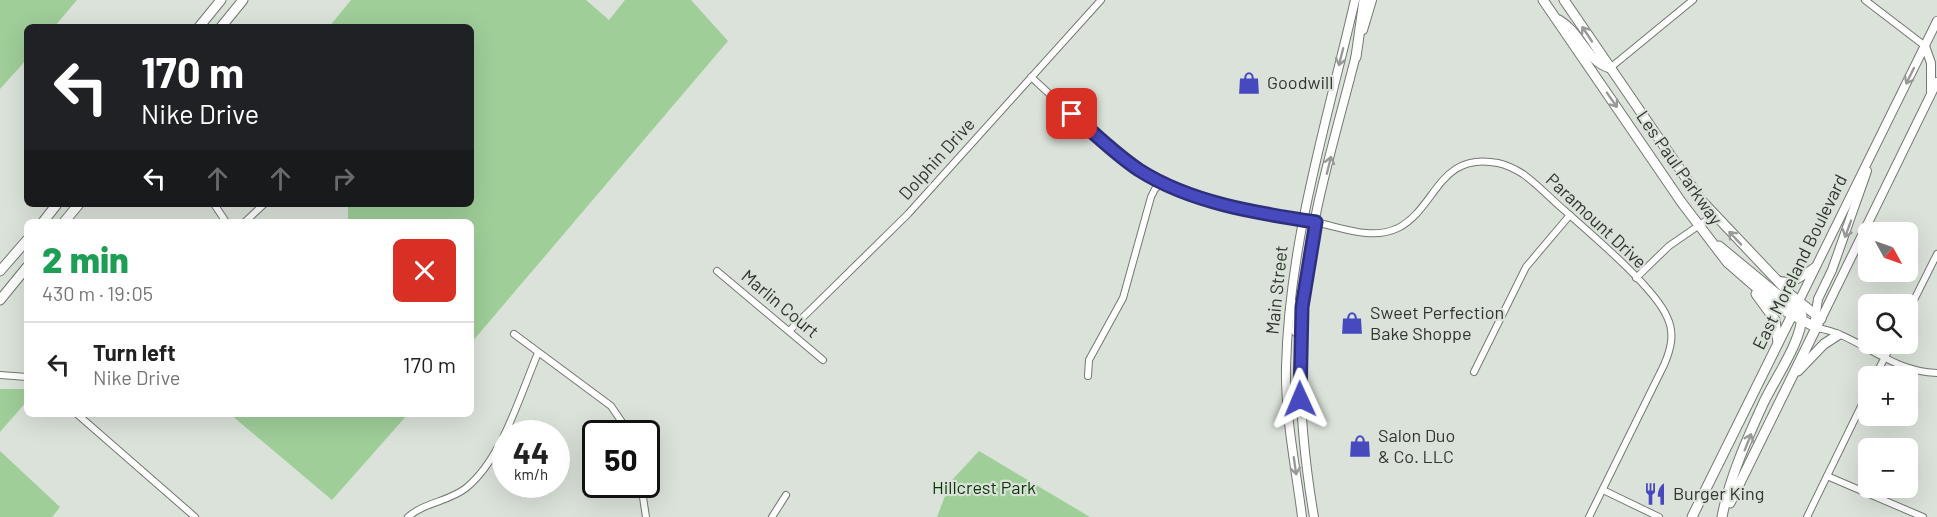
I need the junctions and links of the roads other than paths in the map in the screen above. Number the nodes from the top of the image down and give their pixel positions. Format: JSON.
{"nodes":[{"id":1,"x":221,"y":0,"type":"edge"},
{"id":2,"x":243,"y":0,"type":"edge"},
{"id":3,"x":1101,"y":0,"type":"edge"},
{"id":4,"x":1355,"y":0,"type":"edge"},
{"id":5,"x":1364,"y":0,"type":"edge"},
{"id":6,"x":1372,"y":0,"type":"edge"},
{"id":7,"x":1543,"y":0,"type":"edge"},
{"id":8,"x":1564,"y":0,"type":"edge"},
{"id":9,"x":1693,"y":0,"type":"edge"},
{"id":10,"x":1865,"y":0,"type":"edge"},
{"id":11,"x":1556,"y":18,"type":"junction"},
{"id":12,"x":201,"y":24,"type":"edge"},
{"id":13,"x":223,"y":24,"type":"edge"},
{"id":14,"x":1936,"y":25,"type":"edge"},
{"id":15,"x":1925,"y":46,"type":"junction"},
{"id":16,"x":1356,"y":57,"type":"junction"},
{"id":17,"x":1610,"y":68,"type":"junction"},
{"id":18,"x":1031,"y":77,"type":"junction"},
{"id":19,"x":1597,"y":79,"type":"junction"},
{"id":20,"x":1937,"y":82,"type":"edge"},
{"id":21,"x":1931,"y":95,"type":"junction"},
{"id":22,"x":1660,"y":143,"type":"junction"},
{"id":23,"x":1872,"y":153,"type":"junction"},
{"id":24,"x":1163,"y":182,"type":"junction"},
{"id":25,"x":55,"y":207,"type":"edge"},
{"id":26,"x":76,"y":207,"type":"edge"},
{"id":27,"x":261,"y":207,"type":"edge"},
{"id":28,"x":1570,"y":215,"type":"junction"},
{"id":29,"x":1714,"y":215,"type":"junction"},
{"id":30,"x":45,"y":219,"type":"edge"},
{"id":31,"x":66,"y":219,"type":"edge"},
{"id":32,"x":248,"y":219,"type":"edge"},
{"id":33,"x":1302,"y":220,"type":"junction"},
{"id":34,"x":1316,"y":222,"type":"junction"},
{"id":35,"x":1698,"y":224,"type":"junction"},
{"id":36,"x":1712,"y":242,"type":"junction"},
{"id":37,"x":24,"y":243,"type":"edge"},
{"id":38,"x":1937,"y":254,"type":"edge"},
{"id":39,"x":1816,"y":267,"type":"junction"},
{"id":40,"x":0,"y":271,"type":"edge"},
{"id":41,"x":24,"y":271,"type":"edge"},
{"id":42,"x":717,"y":271,"type":"dead end"},
{"id":43,"x":1636,"y":278,"type":"junction"},
{"id":44,"x":1742,"y":278,"type":"junction"},
{"id":45,"x":1777,"y":280,"type":"junction"},
{"id":46,"x":1917,"y":294,"type":"edge"},
{"id":47,"x":0,"y":300,"type":"edge"},
{"id":48,"x":1291,"y":302,"type":"junction"},
{"id":49,"x":1798,"y":312,"type":"junction"},
{"id":50,"x":1817,"y":320,"type":"junction"},
{"id":51,"x":789,"y":331,"type":"junction"},
{"id":52,"x":514,"y":334,"type":"dead end"},
{"id":53,"x":1838,"y":335,"type":"junction"},
{"id":54,"x":1778,"y":345,"type":"junction"},
{"id":55,"x":1300,"y":350,"type":"junction"},
{"id":56,"x":538,"y":353,"type":"junction"},
{"id":57,"x":1887,"y":354,"type":"edge"},
{"id":58,"x":1884,"y":359,"type":"junction"},
{"id":59,"x":823,"y":360,"type":"dead end"},
{"id":60,"x":1880,"y":366,"type":"edge"},
{"id":61,"x":1474,"y":372,"type":"dead end"},
{"id":62,"x":1937,"y":373,"type":"edge"},
{"id":63,"x":0,"y":375,"type":"edge"},
{"id":64,"x":1088,"y":376,"type":"dead end"},
{"id":65,"x":24,"y":377,"type":"edge"},
{"id":66,"x":1792,"y":377,"type":"junction"},
{"id":67,"x":1858,"y":413,"type":"edge"},
{"id":68,"x":80,"y":417,"type":"edge"},
{"id":69,"x":620,"y":420,"type":"edge"},
{"id":70,"x":1827,"y":476,"type":"junction"},
{"id":71,"x":1603,"y":490,"type":"junction"},
{"id":72,"x":786,"y":495,"type":"dead end"},
{"id":73,"x":643,"y":498,"type":"edge"},
{"id":74,"x":195,"y":517,"type":"edge"},
{"id":75,"x":408,"y":517,"type":"edge"},
{"id":76,"x":646,"y":517,"type":"edge"},
{"id":77,"x":772,"y":517,"type":"edge"},
{"id":78,"x":1302,"y":517,"type":"edge"},
{"id":79,"x":1314,"y":517,"type":"edge"},
{"id":80,"x":1589,"y":517,"type":"edge"},
{"id":81,"x":1659,"y":517,"type":"edge"},
{"id":82,"x":1692,"y":517,"type":"edge"},
{"id":83,"x":1723,"y":517,"type":"edge"},
{"id":84,"x":1807,"y":517,"type":"edge"},
{"id":85,"x":1923,"y":517,"type":"edge"}],
"edges":[{"from":1,"to":12,"type":"main road"},
{"from":2,"to":13,"type":"main road"},
{"from":3,"to":18,"type":"street","name":"Dolphin Drive"},
{"from":4,"to":33,"type":"main road","name":"Main Street","one_way":true},
{"from":5,"to":16,"type":"main road"},
{"from":6,"to":16,"type":"main road","name":"Main Street"},
{"from":7,"to":11,"type":"main road","name":"Les Paul Parkway"},
{"from":17,"to":8,"type":"main road","name":"Les Paul Parkway","one_way":true},
{"from":9,"to":17,"type":"street"},
{"from":10,"to":15,"type":"street"},
{"from":11,"to":17,"type":"main road"},
{"from":11,"to":19,"type":"main road","name":"Les Paul Parkway"},
{"from":14,"to":15,"type":"main road","name":"East Moreland Boulevard"},
{"from":15,"to":21,"type":"main road"},
{"from":15,"to":23,"type":"main road","name":"East Moreland Boulevard","one_way":true},
{"from":34,"to":16,"type":"main road","name":"Main Street","one_way":true},
{"from":17,"to":22,"type":"main road","name":"Les Paul Parkway"},
{"from":18,"to":24,"type":"street","name":"Paramount Drive"},
{"from":18,"to":51,"type":"street","name":"Dolphin Drive"},
{"from":19,"to":22,"type":"main road"},
{"from":19,"to":35,"type":"main road","name":"Les Paul Parkway","one_way":true},
{"from":20,"to":21,"type":"main road"},
{"from":21,"to":50,"type":"main road"},
{"from":22,"to":29,"type":"main road","name":"Les Paul Parkway"},
{"from":23,"to":39,"type":"main road","name":"East Moreland Boulevard"},
{"from":23,"to":50,"type":"main road","one_way":true},
{"from":24,"to":33,"type":"street","name":"Paramount Drive"},
{"from":24,"to":64,"type":"street"},
{"from":25,"to":30,"type":"main road"},
{"from":26,"to":31,"type":"main road"},
{"from":27,"to":32,"type":"street"},
{"from":28,"to":34,"type":"street","name":"Paramount Drive"},
{"from":28,"to":43,"type":"street","name":"Paramount Drive"},
{"from":28,"to":61,"type":"street"},
{"from":29,"to":35,"type":"street"},
{"from":45,"to":29,"type":"main road","name":"Les Paul Parkway","one_way":true},
{"from":33,"to":34,"type":"street","name":"Paramount Drive"},
{"from":33,"to":48,"type":"main road","name":"Main Street"},
{"from":34,"to":55,"type":"main road","name":"Main Street"},
{"from":35,"to":36,"type":"main road","name":"Les Paul Parkway"},
{"from":35,"to":43,"type":"street"},
{"from":36,"to":44,"type":"main road","name":"Les Paul Parkway"},
{"from":36,"to":49,"type":"main road"},
{"from":37,"to":40,"type":"main road"},
{"from":38,"to":46,"type":"street"},
{"from":39,"to":45,"type":"main road"},
{"from":39,"to":49,"type":"main road","name":"East Moreland Boulevard"},
{"from":41,"to":47,"type":"main road"},
{"from":42,"to":51,"type":"street","name":"Marlin Court"},
{"from":43,"to":71,"type":"street","name":"Paramount Drive"},
{"from":44,"to":49,"type":"main road","name":"Les Paul Parkway"},
{"from":44,"to":54,"type":"main road"},
{"from":45,"to":49,"type":"main road","name":"Les Paul Parkway"},
{"from":48,"to":55,"type":"main road"},
{"from":48,"to":78,"type":"main road","name":"Main Street","one_way":true},
{"from":49,"to":50,"type":"main road","name":"Les Paul Parkway"},
{"from":49,"to":50,"type":"main road","name":"Les Paul Parkway"},
{"from":49,"to":54,"type":"main road","name":"East Moreland Boulevard"},
{"from":83,"to":49,"type":"main road","one_way":true},
{"from":50,"to":53,"type":"street"},
{"from":50,"to":66,"type":"main road"},
{"from":51,"to":59,"type":"street","name":"Marlin Court"},
{"from":52,"to":56,"type":"street"},
{"from":53,"to":58,"type":"street"},
{"from":53,"to":66,"type":"main road"},
{"from":54,"to":82,"type":"main road","name":"East Moreland Boulevard"},
{"from":55,"to":79,"type":"main road","name":"Main Street"},
{"from":56,"to":69,"type":"street"},
{"from":56,"to":75,"type":"street"},
{"from":57,"to":58,"type":"street"},
{"from":58,"to":60,"type":"street"},
{"from":58,"to":62,"type":"street"},
{"from":63,"to":65,"type":"street"},
{"from":66,"to":83,"type":"main road"},
{"from":67,"to":70,"type":"street"},
{"from":68,"to":74,"type":"street"},
{"from":70,"to":84,"type":"street"},
{"from":70,"to":85,"type":"street"},
{"from":71,"to":80,"type":"street","name":"Paramount Drive"},
{"from":71,"to":81,"type":"street"},
{"from":72,"to":77,"type":"street"},
{"from":73,"to":76,"type":"street"}]}
